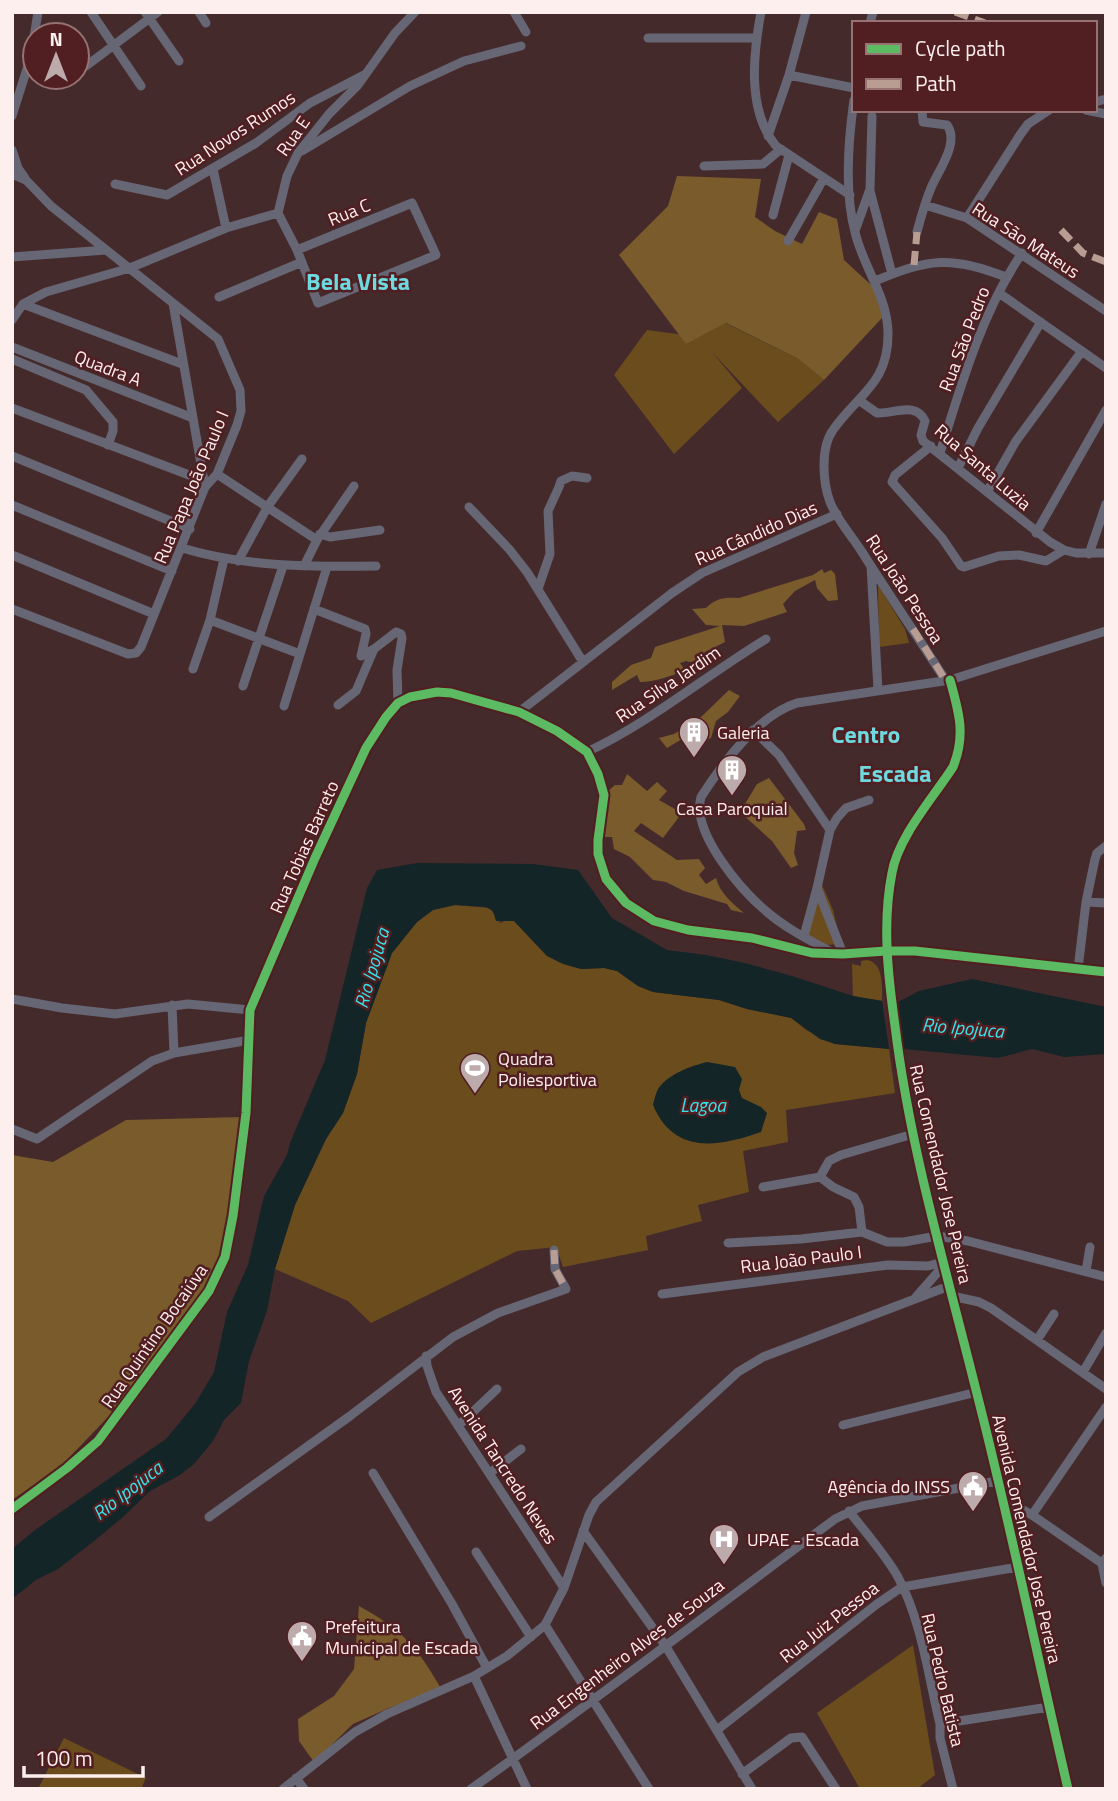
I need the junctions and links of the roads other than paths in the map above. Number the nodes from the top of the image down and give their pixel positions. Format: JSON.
{"nodes":[{"id":1,"x":38,"y":12,"type":"edge"},
{"id":2,"x":91,"y":12,"type":"edge"},
{"id":3,"x":158,"y":12,"type":"edge"},
{"id":4,"x":199,"y":12,"type":"edge"},
{"id":5,"x":415,"y":12,"type":"edge"},
{"id":6,"x":514,"y":12,"type":"edge"},
{"id":7,"x":761,"y":12,"type":"edge"},
{"id":8,"x":806,"y":12,"type":"edge"},
{"id":9,"x":147,"y":15,"type":"edge"},
{"id":10,"x":206,"y":23,"type":"dead end"},
{"id":11,"x":526,"y":32,"type":"dead end"},
{"id":12,"x":649,"y":38,"type":"dead end"},
{"id":13,"x":756,"y":38,"type":"junction"},
{"id":14,"x":114,"y":44,"type":"junction"},
{"id":15,"x":522,"y":46,"type":"dead end"},
{"id":16,"x":179,"y":61,"type":"dead end"},
{"id":17,"x":91,"y":62,"type":"edge"},
{"id":18,"x":368,"y":72,"type":"junction"},
{"id":19,"x":789,"y":75,"type":"junction"},
{"id":20,"x":141,"y":86,"type":"dead end"},
{"id":21,"x":852,"y":88,"type":"edge"},
{"id":22,"x":852,"y":112,"type":"edge"},
{"id":23,"x":922,"y":112,"type":"edge"},
{"id":24,"x":1045,"y":112,"type":"edge"},
{"id":25,"x":12,"y":116,"type":"edge"},
{"id":26,"x":872,"y":116,"type":"dead end"},
{"id":27,"x":768,"y":136,"type":"junction"},
{"id":28,"x":12,"y":150,"type":"edge"},
{"id":29,"x":785,"y":152,"type":"junction"},
{"id":30,"x":298,"y":153,"type":"junction"},
{"id":31,"x":704,"y":166,"type":"dead end"},
{"id":32,"x":213,"y":169,"type":"junction"},
{"id":33,"x":12,"y":174,"type":"edge"},
{"id":34,"x":824,"y":178,"type":"junction"},
{"id":35,"x":26,"y":180,"type":"junction"},
{"id":36,"x":115,"y":184,"type":"dead end"},
{"id":37,"x":870,"y":189,"type":"junction"},
{"id":38,"x":850,"y":195,"type":"junction"},
{"id":39,"x":925,"y":205,"type":"junction"},
{"id":40,"x":278,"y":214,"type":"junction"},
{"id":41,"x":773,"y":215,"type":"dead end"},
{"id":42,"x":967,"y":218,"type":"junction"},
{"id":43,"x":226,"y":228,"type":"junction"},
{"id":44,"x":917,"y":232,"type":"dead end"},
{"id":45,"x":855,"y":233,"type":"junction"},
{"id":46,"x":788,"y":241,"type":"dead end"},
{"id":47,"x":106,"y":250,"type":"junction"},
{"id":48,"x":298,"y":250,"type":"junction"},
{"id":49,"x":1022,"y":253,"type":"junction"},
{"id":50,"x":13,"y":255,"type":"edge"},
{"id":51,"x":302,"y":262,"type":"junction"},
{"id":52,"x":130,"y":268,"type":"junction"},
{"id":53,"x":892,"y":274,"type":"junction"},
{"id":54,"x":1006,"y":277,"type":"junction"},
{"id":55,"x":875,"y":281,"type":"junction"},
{"id":56,"x":999,"y":293,"type":"junction"},
{"id":57,"x":219,"y":297,"type":"dead end"},
{"id":58,"x":173,"y":303,"type":"junction"},
{"id":59,"x":23,"y":304,"type":"junction"},
{"id":60,"x":1106,"y":311,"type":"edge"},
{"id":61,"x":12,"y":320,"type":"edge"},
{"id":62,"x":1041,"y":322,"type":"junction"},
{"id":63,"x":12,"y":347,"type":"edge"},
{"id":64,"x":1082,"y":351,"type":"junction"},
{"id":65,"x":12,"y":359,"type":"edge"},
{"id":66,"x":182,"y":364,"type":"junction"},
{"id":67,"x":1106,"y":368,"type":"edge"},
{"id":68,"x":860,"y":401,"type":"junction"},
{"id":69,"x":12,"y":408,"type":"edge"},
{"id":70,"x":1106,"y":410,"type":"edge"},
{"id":71,"x":193,"y":418,"type":"junction"},
{"id":72,"x":108,"y":444,"type":"junction"},
{"id":73,"x":931,"y":446,"type":"junction"},
{"id":74,"x":940,"y":453,"type":"junction"},
{"id":75,"x":12,"y":456,"type":"edge"},
{"id":76,"x":302,"y":459,"type":"dead end"},
{"id":77,"x":958,"y":468,"type":"junction"},
{"id":78,"x":217,"y":474,"type":"junction"},
{"id":79,"x":587,"y":478,"type":"dead end"},
{"id":80,"x":205,"y":484,"type":"junction"},
{"id":81,"x":354,"y":485,"type":"dead end"},
{"id":82,"x":988,"y":492,"type":"junction"},
{"id":83,"x":12,"y":505,"type":"edge"},
{"id":84,"x":1106,"y":505,"type":"edge"},
{"id":85,"x":268,"y":506,"type":"junction"},
{"id":86,"x":470,"y":507,"type":"dead end"},
{"id":87,"x":837,"y":514,"type":"junction"},
{"id":88,"x":190,"y":528,"type":"junction"},
{"id":89,"x":380,"y":530,"type":"dead end"},
{"id":90,"x":1036,"y":533,"type":"junction"},
{"id":91,"x":318,"y":537,"type":"junction"},
{"id":92,"x":183,"y":548,"type":"junction"},
{"id":93,"x":1064,"y":550,"type":"junction"},
{"id":94,"x":1089,"y":554,"type":"junction"},
{"id":95,"x":1106,"y":554,"type":"edge"},
{"id":96,"x":12,"y":555,"type":"edge"},
{"id":97,"x":224,"y":559,"type":"junction"},
{"id":98,"x":238,"y":561,"type":"junction"},
{"id":99,"x":283,"y":566,"type":"junction"},
{"id":100,"x":304,"y":566,"type":"junction"},
{"id":101,"x":376,"y":566,"type":"dead end"},
{"id":102,"x":871,"y":566,"type":"junction"},
{"id":103,"x":327,"y":567,"type":"junction"},
{"id":104,"x":172,"y":571,"type":"junction"},
{"id":105,"x":538,"y":589,"type":"junction"},
{"id":106,"x":12,"y":608,"type":"edge"},
{"id":107,"x":314,"y":609,"type":"junction"},
{"id":108,"x":154,"y":614,"type":"junction"},
{"id":109,"x":210,"y":620,"type":"junction"},
{"id":110,"x":1106,"y":631,"type":"edge"},
{"id":111,"x":259,"y":639,"type":"junction"},
{"id":112,"x":766,"y":639,"type":"dead end"},
{"id":113,"x":374,"y":649,"type":"junction"},
{"id":114,"x":300,"y":654,"type":"junction"},
{"id":115,"x":583,"y":662,"type":"junction"},
{"id":116,"x":193,"y":669,"type":"dead end"},
{"id":117,"x":948,"y":680,"type":"junction"},
{"id":118,"x":243,"y":686,"type":"dead end"},
{"id":119,"x":878,"y":690,"type":"junction"},
{"id":120,"x":398,"y":703,"type":"junction"},
{"id":121,"x":338,"y":705,"type":"dead end"},
{"id":122,"x":284,"y":706,"type":"dead end"},
{"id":123,"x":519,"y":712,"type":"junction"},
{"id":124,"x":753,"y":730,"type":"junction"},
{"id":125,"x":587,"y":752,"type":"junction"},
{"id":126,"x":869,"y":800,"type":"dead end"},
{"id":127,"x":830,"y":830,"type":"junction"},
{"id":128,"x":1106,"y":846,"type":"edge"},
{"id":129,"x":817,"y":888,"type":"junction"},
{"id":130,"x":1086,"y":902,"type":"junction"},
{"id":131,"x":1106,"y":904,"type":"edge"},
{"id":132,"x":804,"y":936,"type":"junction"},
{"id":133,"x":887,"y":951,"type":"junction"},
{"id":134,"x":839,"y":954,"type":"junction"},
{"id":135,"x":1078,"y":969,"type":"junction"},
{"id":136,"x":1106,"y":972,"type":"edge"},
{"id":137,"x":12,"y":999,"type":"edge"},
{"id":138,"x":172,"y":1005,"type":"junction"},
{"id":139,"x":250,"y":1010,"type":"junction"},
{"id":140,"x":250,"y":1040,"type":"junction"},
{"id":141,"x":174,"y":1053,"type":"junction"},
{"id":142,"x":12,"y":1129,"type":"edge"},
{"id":143,"x":913,"y":1134,"type":"junction"},
{"id":144,"x":820,"y":1177,"type":"junction"},
{"id":145,"x":762,"y":1187,"type":"dead end"},
{"id":146,"x":862,"y":1233,"type":"junction"},
{"id":147,"x":937,"y":1236,"type":"junction"},
{"id":148,"x":728,"y":1243,"type":"dead end"},
{"id":149,"x":1090,"y":1247,"type":"dead end"},
{"id":150,"x":554,"y":1250,"type":"dead end"},
{"id":151,"x":944,"y":1264,"type":"junction"},
{"id":152,"x":1086,"y":1271,"type":"junction"},
{"id":153,"x":1106,"y":1277,"type":"edge"},
{"id":154,"x":951,"y":1291,"type":"junction"},
{"id":155,"x":663,"y":1294,"type":"dead end"},
{"id":156,"x":915,"y":1298,"type":"junction"},
{"id":157,"x":1054,"y":1314,"type":"dead end"},
{"id":158,"x":1106,"y":1333,"type":"edge"},
{"id":159,"x":1037,"y":1340,"type":"junction"},
{"id":160,"x":426,"y":1356,"type":"junction"},
{"id":161,"x":1083,"y":1372,"type":"junction"},
{"id":162,"x":497,"y":1389,"type":"dead end"},
{"id":163,"x":1106,"y":1389,"type":"edge"},
{"id":164,"x":977,"y":1392,"type":"junction"},
{"id":165,"x":1106,"y":1407,"type":"edge"},
{"id":166,"x":843,"y":1425,"type":"dead end"},
{"id":167,"x":458,"y":1426,"type":"junction"},
{"id":168,"x":521,"y":1449,"type":"dead end"},
{"id":169,"x":373,"y":1473,"type":"dead end"},
{"id":170,"x":490,"y":1473,"type":"junction"},
{"id":171,"x":997,"y":1481,"type":"junction"},
{"id":172,"x":1001,"y":1498,"type":"junction"},
{"id":173,"x":12,"y":1509,"type":"edge"},
{"id":174,"x":849,"y":1511,"type":"junction"},
{"id":175,"x":1032,"y":1515,"type":"junction"},
{"id":176,"x":209,"y":1517,"type":"dead end"},
{"id":177,"x":583,"y":1531,"type":"junction"},
{"id":178,"x":475,"y":1552,"type":"dead end"},
{"id":179,"x":1105,"y":1563,"type":"edge"},
{"id":180,"x":1018,"y":1567,"type":"junction"},
{"id":181,"x":1106,"y":1583,"type":"edge"},
{"id":182,"x":902,"y":1587,"type":"junction"},
{"id":183,"x":564,"y":1588,"type":"junction"},
{"id":184,"x":545,"y":1625,"type":"junction"},
{"id":185,"x":531,"y":1637,"type":"junction"},
{"id":186,"x":665,"y":1645,"type":"junction"},
{"id":187,"x":487,"y":1668,"type":"junction"},
{"id":188,"x":474,"y":1676,"type":"junction"},
{"id":189,"x":595,"y":1700,"type":"junction"},
{"id":190,"x":1049,"y":1707,"type":"junction"},
{"id":191,"x":940,"y":1724,"type":"junction"},
{"id":192,"x":717,"y":1730,"type":"junction"},
{"id":193,"x":513,"y":1759,"type":"junction"},
{"id":194,"x":742,"y":1774,"type":"junction"},
{"id":195,"x":296,"y":1778,"type":"junction"},
{"id":196,"x":283,"y":1789,"type":"edge"},
{"id":197,"x":304,"y":1789,"type":"edge"},
{"id":198,"x":471,"y":1789,"type":"edge"},
{"id":199,"x":527,"y":1789,"type":"edge"},
{"id":200,"x":649,"y":1789,"type":"edge"},
{"id":201,"x":752,"y":1789,"type":"edge"},
{"id":202,"x":836,"y":1789,"type":"edge"},
{"id":203,"x":953,"y":1789,"type":"edge"},
{"id":204,"x":1068,"y":1789,"type":"edge"}],
"edges":[{"from":1,"to":25,"type":"street"},
{"from":2,"to":14,"type":"street"},
{"from":3,"to":9,"type":"street"},
{"from":4,"to":10,"type":"street"},
{"from":5,"to":18,"type":"street","name":"Rua E"},
{"from":6,"to":11,"type":"street"},
{"from":7,"to":13,"type":"street"},
{"from":8,"to":19,"type":"street"},
{"from":9,"to":14,"type":"street"},
{"from":9,"to":16,"type":"street"},
{"from":12,"to":13,"type":"street"},
{"from":13,"to":27,"type":"street"},
{"from":14,"to":17,"type":"street"},
{"from":14,"to":20,"type":"street"},
{"from":15,"to":30,"type":"street"},
{"from":18,"to":30,"type":"street","name":"Rua E"},
{"from":18,"to":32,"type":"street","name":"Rua Novos Rumos"},
{"from":19,"to":21,"type":"street"},
{"from":19,"to":27,"type":"street"},
{"from":22,"to":38,"type":"street","name":"Rua João Pessoa"},
{"from":23,"to":39,"type":"street"},
{"from":24,"to":42,"type":"street"},
{"from":26,"to":37,"type":"street"},
{"from":27,"to":29,"type":"street"},
{"from":28,"to":35,"type":"street"},
{"from":29,"to":31,"type":"street"},
{"from":29,"to":34,"type":"street"},
{"from":29,"to":41,"type":"street"},
{"from":30,"to":40,"type":"street","name":"Rua E"},
{"from":32,"to":36,"type":"street","name":"Rua Novos Rumos"},
{"from":32,"to":43,"type":"street"},
{"from":33,"to":35,"type":"street"},
{"from":34,"to":38,"type":"street"},
{"from":34,"to":46,"type":"street"},
{"from":35,"to":47,"type":"street","name":"Rua Papa João Paulo I"},
{"from":37,"to":45,"type":"street"},
{"from":37,"to":53,"type":"street"},
{"from":38,"to":45,"type":"street","name":"Rua João Pessoa"},
{"from":39,"to":42,"type":"street","name":"Rua São Mateus"},
{"from":39,"to":44,"type":"street"},
{"from":40,"to":43,"type":"street"},
{"from":40,"to":48,"type":"street"},
{"from":42,"to":49,"type":"street","name":"Rua São Mateus"},
{"from":43,"to":52,"type":"street"},
{"from":45,"to":55,"type":"street","name":"Rua João Pessoa"},
{"from":47,"to":50,"type":"street"},
{"from":47,"to":52,"type":"street","name":"Rua Papa João Paulo I"},
{"from":48,"to":51,"type":"street"},
{"from":48,"to":51,"type":"street","name":"Rua C"},
{"from":49,"to":54,"type":"street","name":"Rua São Pedro"},
{"from":49,"to":60,"type":"street","name":"Rua São Mateus"},
{"from":51,"to":57,"type":"street"},
{"from":52,"to":58,"type":"street","name":"Rua Papa João Paulo I"},
{"from":52,"to":59,"type":"street"},
{"from":53,"to":54,"type":"street"},
{"from":53,"to":55,"type":"street"},
{"from":54,"to":56,"type":"street","name":"Rua São Pedro"},
{"from":55,"to":68,"type":"street","name":"Rua João Pessoa"},
{"from":56,"to":62,"type":"street"},
{"from":56,"to":74,"type":"street","name":"Rua São Pedro"},
{"from":58,"to":66,"type":"street"},
{"from":58,"to":78,"type":"street","name":"Rua Papa João Paulo I"},
{"from":59,"to":61,"type":"street"},
{"from":59,"to":66,"type":"street"},
{"from":62,"to":64,"type":"street"},
{"from":62,"to":77,"type":"street"},
{"from":63,"to":71,"type":"street","name":"Quadra A"},
{"from":64,"to":67,"type":"street"},
{"from":64,"to":82,"type":"street"},
{"from":65,"to":72,"type":"street"},
{"from":66,"to":71,"type":"street"},
{"from":68,"to":73,"type":"street","name":"Rua Santa Luzia"},
{"from":68,"to":87,"type":"street","name":"Rua João Pessoa"},
{"from":69,"to":72,"type":"street"},
{"from":70,"to":90,"type":"street"},
{"from":71,"to":80,"type":"street"},
{"from":72,"to":80,"type":"street"},
{"from":73,"to":74,"type":"street","name":"Rua Santa Luzia"},
{"from":73,"to":93,"type":"street"},
{"from":74,"to":77,"type":"street","name":"Rua Santa Luzia"},
{"from":75,"to":88,"type":"street"},
{"from":76,"to":85,"type":"street"},
{"from":77,"to":82,"type":"street","name":"Rua Santa Luzia"},
{"from":78,"to":80,"type":"street","name":"Rua Papa João Paulo I"},
{"from":78,"to":85,"type":"street"},
{"from":79,"to":105,"type":"street"},
{"from":80,"to":88,"type":"street","name":"Rua Papa João Paulo I"},
{"from":81,"to":91,"type":"street"},
{"from":82,"to":90,"type":"street","name":"Rua Santa Luzia"},
{"from":83,"to":104,"type":"street"},
{"from":84,"to":94,"type":"street"},
{"from":85,"to":91,"type":"street"},
{"from":85,"to":98,"type":"street"},
{"from":86,"to":105,"type":"street"},
{"from":87,"to":102,"type":"street","name":"Rua João Pessoa"},
{"from":87,"to":115,"type":"street","name":"Rua Cândido Dias"},
{"from":88,"to":92,"type":"street","name":"Rua Papa João Paulo I"},
{"from":89,"to":91,"type":"street"},
{"from":90,"to":93,"type":"street","name":"Rua Santa Luzia"},
{"from":91,"to":100,"type":"street"},
{"from":92,"to":97,"type":"street"},
{"from":92,"to":104,"type":"street","name":"Rua Papa João Paulo I"},
{"from":93,"to":94,"type":"street","name":"Rua Santa Luzia"},
{"from":94,"to":95,"type":"street","name":"Rua Santa Luzia"},
{"from":96,"to":108,"type":"street"},
{"from":97,"to":98,"type":"street"},
{"from":97,"to":109,"type":"street"},
{"from":98,"to":99,"type":"street"},
{"from":99,"to":100,"type":"street"},
{"from":99,"to":111,"type":"street"},
{"from":100,"to":103,"type":"street"},
{"from":101,"to":103,"type":"street"},
{"from":102,"to":117,"type":"street","name":"Rua João Pessoa"},
{"from":102,"to":119,"type":"street"},
{"from":103,"to":107,"type":"street"},
{"from":104,"to":108,"type":"street","name":"Rua Papa João Paulo I"},
{"from":105,"to":115,"type":"street"},
{"from":106,"to":108,"type":"street","name":"Rua Papa João Paulo I"},
{"from":107,"to":113,"type":"street"},
{"from":107,"to":114,"type":"street"},
{"from":109,"to":111,"type":"street"},
{"from":109,"to":116,"type":"street"},
{"from":110,"to":117,"type":"street"},
{"from":111,"to":114,"type":"street"},
{"from":111,"to":118,"type":"street"},
{"from":112,"to":125,"type":"street","name":"Rua Silva Jardim"},
{"from":113,"to":120,"type":"street"},
{"from":113,"to":121,"type":"street"},
{"from":114,"to":122,"type":"street"},
{"from":115,"to":123,"type":"street","name":"Rua Cândido Dias"},
{"from":117,"to":119,"type":"street"},
{"from":117,"to":133,"type":"street","name":"Rua João Pessoa"},
{"from":119,"to":124,"type":"street"},
{"from":120,"to":123,"type":"street"},
{"from":120,"to":139,"type":"street","name":"Rua Tobias Barreto"},
{"from":123,"to":125,"type":"street"},
{"from":124,"to":127,"type":"street"},
{"from":124,"to":132,"type":"street"},
{"from":125,"to":134,"type":"street"},
{"from":126,"to":127,"type":"street"},
{"from":127,"to":129,"type":"street"},
{"from":128,"to":130,"type":"street"},
{"from":129,"to":132,"type":"street"},
{"from":129,"to":134,"type":"street"},
{"from":130,"to":131,"type":"street"},
{"from":130,"to":135,"type":"street"},
{"from":132,"to":134,"type":"street"},
{"from":133,"to":134,"type":"street"},
{"from":133,"to":135,"type":"street"},
{"from":133,"to":143,"type":"street","name":"Rua Comendador Jose Pereira"},
{"from":135,"to":136,"type":"street"},
{"from":137,"to":138,"type":"street"},
{"from":138,"to":139,"type":"street"},
{"from":138,"to":141,"type":"street"},
{"from":139,"to":140,"type":"street","name":"Rua Quintino Bocaiúva"},
{"from":140,"to":141,"type":"street"},
{"from":140,"to":173,"type":"street","name":"Rua Quintino Bocaiúva"},
{"from":141,"to":142,"type":"street"},
{"from":143,"to":144,"type":"street"},
{"from":143,"to":147,"type":"street","name":"Rua Comendador Jose Pereira"},
{"from":144,"to":145,"type":"street"},
{"from":144,"to":146,"type":"street"},
{"from":146,"to":147,"type":"street"},
{"from":146,"to":148,"type":"street"},
{"from":147,"to":151,"type":"street","name":"Rua Comendador Jose Pereira"},
{"from":147,"to":152,"type":"street"},
{"from":149,"to":152,"type":"street"},
{"from":150,"to":160,"type":"street"},
{"from":151,"to":154,"type":"street","name":"Rua Comendador Jose Pereira"},
{"from":151,"to":155,"type":"street","name":"Rua João Paulo I"},
{"from":151,"to":156,"type":"street"},
{"from":152,"to":153,"type":"street"},
{"from":154,"to":156,"type":"street"},
{"from":154,"to":159,"type":"street"},
{"from":154,"to":164,"type":"street","name":"Avenida Comendador Jose Pereira"},
{"from":156,"to":177,"type":"street"},
{"from":157,"to":159,"type":"street"},
{"from":158,"to":161,"type":"street"},
{"from":159,"to":161,"type":"street"},
{"from":160,"to":167,"type":"street","name":"Avenida Tancredo Neves"},
{"from":160,"to":176,"type":"street"},
{"from":161,"to":163,"type":"street"},
{"from":162,"to":167,"type":"street"},
{"from":164,"to":166,"type":"street"},
{"from":164,"to":171,"type":"street","name":"Avenida Comendador Jose Pereira"},
{"from":165,"to":175,"type":"street"},
{"from":167,"to":170,"type":"street","name":"Avenida Tancredo Neves"},
{"from":168,"to":170,"type":"street"},
{"from":169,"to":187,"type":"street"},
{"from":170,"to":183,"type":"street","name":"Avenida Tancredo Neves"},
{"from":171,"to":172,"type":"street","name":"Avenida Comendador Jose Pereira"},
{"from":171,"to":174,"type":"street","name":"Rua Engenheiro Alves de Souza"},
{"from":172,"to":175,"type":"street"},
{"from":172,"to":180,"type":"street","name":"Avenida Comendador Jose Pereira"},
{"from":174,"to":182,"type":"street","name":"Rua Pedro Batista"},
{"from":174,"to":186,"type":"street","name":"Rua Engenheiro Alves de Souza"},
{"from":175,"to":179,"type":"street"},
{"from":177,"to":183,"type":"street"},
{"from":177,"to":186,"type":"street"},
{"from":178,"to":185,"type":"street"},
{"from":179,"to":181,"type":"street"},
{"from":180,"to":182,"type":"street","name":"Rua Juiz Pessoa"},
{"from":180,"to":190,"type":"street","name":"Avenida Comendador Jose Pereira"},
{"from":182,"to":191,"type":"street","name":"Rua Pedro Batista"},
{"from":182,"to":192,"type":"street","name":"Rua Juiz Pessoa"},
{"from":183,"to":184,"type":"street"},
{"from":184,"to":185,"type":"street"},
{"from":184,"to":189,"type":"street"},
{"from":185,"to":187,"type":"street"},
{"from":186,"to":189,"type":"street","name":"Rua Engenheiro Alves de Souza"},
{"from":186,"to":192,"type":"street"},
{"from":187,"to":188,"type":"street"},
{"from":188,"to":193,"type":"street"},
{"from":188,"to":195,"type":"street"},
{"from":189,"to":193,"type":"street","name":"Rua Engenheiro Alves de Souza"},
{"from":189,"to":200,"type":"street"},
{"from":190,"to":191,"type":"street"},
{"from":190,"to":204,"type":"street","name":"Avenida Comendador Jose Pereira"},
{"from":191,"to":203,"type":"street","name":"Rua Pedro Batista"},
{"from":192,"to":194,"type":"street"},
{"from":193,"to":198,"type":"street","name":"Rua Engenheiro Alves de Souza"},
{"from":193,"to":199,"type":"street"},
{"from":194,"to":201,"type":"street"},
{"from":194,"to":202,"type":"street"},
{"from":195,"to":196,"type":"street"},
{"from":195,"to":197,"type":"street"}]}
